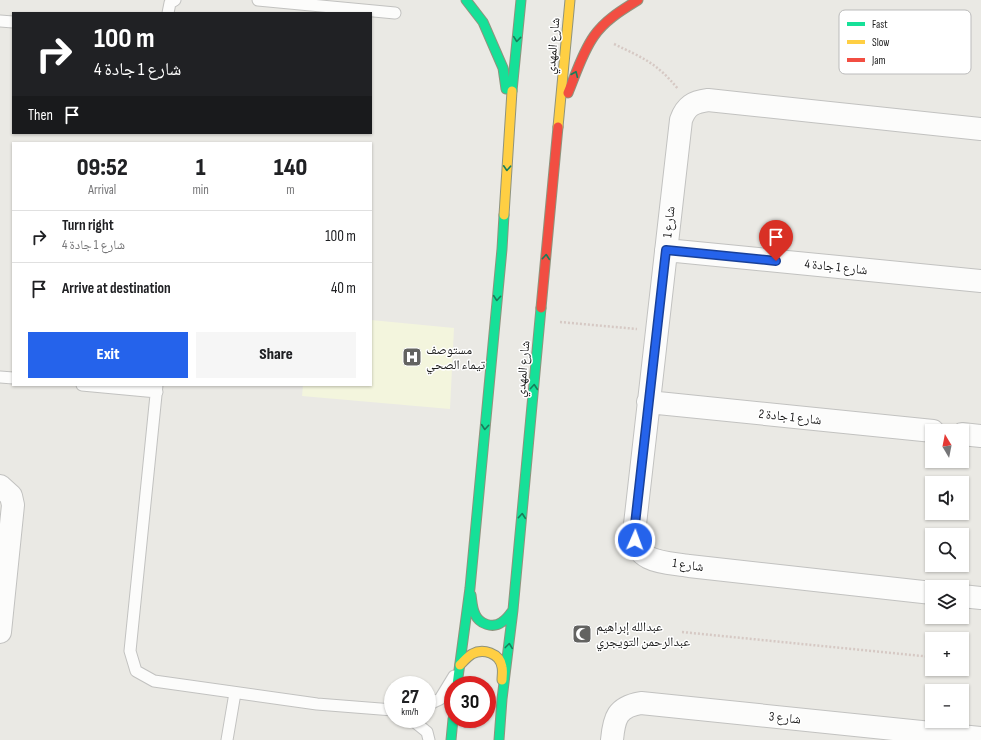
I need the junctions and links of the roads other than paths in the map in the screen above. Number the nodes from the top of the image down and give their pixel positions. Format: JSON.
{"nodes":[{"id":1,"x":175,"y":0,"type":"edge"},
{"id":2,"x":258,"y":0,"type":"edge"},
{"id":3,"x":466,"y":0,"type":"edge"},
{"id":4,"x":521,"y":0,"type":"edge"},
{"id":5,"x":570,"y":0,"type":"edge"},
{"id":6,"x":638,"y":0,"type":"edge"},
{"id":7,"x":168,"y":12,"type":"edge"},
{"id":8,"x":395,"y":13,"type":"dead end"},
{"id":9,"x":0,"y":21,"type":"edge"},
{"id":10,"x":12,"y":22,"type":"edge"},
{"id":11,"x":510,"y":109,"type":"junction"},
{"id":12,"x":560,"y":110,"type":"junction"},
{"id":13,"x":981,"y":129,"type":"edge"},
{"id":14,"x":666,"y":250,"type":"junction"},
{"id":15,"x":981,"y":281,"type":"edge"},
{"id":16,"x":0,"y":377,"type":"edge"},
{"id":17,"x":12,"y":378,"type":"edge"},
{"id":18,"x":101,"y":386,"type":"edge"},
{"id":19,"x":157,"y":389,"type":"edge"},
{"id":20,"x":648,"y":402,"type":"junction"},
{"id":21,"x":925,"y":430,"type":"edge"},
{"id":22,"x":969,"y":435,"type":"edge"},
{"id":23,"x":981,"y":436,"type":"edge"},
{"id":24,"x":0,"y":486,"type":"edge"},
{"id":25,"x":470,"y":588,"type":"junction"},
{"id":26,"x":925,"y":591,"type":"edge"},
{"id":27,"x":969,"y":597,"type":"edge"},
{"id":28,"x":981,"y":598,"type":"edge"},
{"id":29,"x":513,"y":610,"type":"junction"},
{"id":30,"x":0,"y":632,"type":"edge"},
{"id":31,"x":460,"y":665,"type":"junction"},
{"id":32,"x":458,"y":676,"type":"edge"},
{"id":33,"x":235,"y":693,"type":"junction"},
{"id":34,"x":502,"y":699,"type":"junction"},
{"id":35,"x":436,"y":700,"type":"edge"},
{"id":36,"x":384,"y":709,"type":"edge"},
{"id":37,"x":422,"y":728,"type":"edge"},
{"id":38,"x":453,"y":728,"type":"edge"},
{"id":39,"x":981,"y":738,"type":"edge"},
{"id":40,"x":227,"y":740,"type":"edge"},
{"id":41,"x":429,"y":740,"type":"edge"},
{"id":42,"x":451,"y":740,"type":"edge"},
{"id":43,"x":499,"y":740,"type":"edge"},
{"id":44,"x":612,"y":740,"type":"edge"}],
"edges":[{"from":1,"to":7,"type":"lane"},
{"from":2,"to":8,"type":"lane"},
{"from":3,"to":11,"type":"main road"},
{"from":4,"to":11,"type":"main road","one_way":true},
{"from":5,"to":12,"type":"main road","name":"شارع المهدي"},
{"from":12,"to":6,"type":"main road","one_way":true},
{"from":9,"to":10,"type":"lane"},
{"from":11,"to":25,"type":"main road","one_way":true},
{"from":29,"to":12,"type":"main road","name":"شارع المهدي","one_way":true},
{"from":13,"to":14,"type":"street","name":"شارع 1"},
{"from":14,"to":15,"type":"street","name":"شارع 1 جادة 4"},
{"from":14,"to":20,"type":"street","name":"شارع 1"},
{"from":16,"to":17,"type":"lane"},
{"from":18,"to":19,"type":"lane"},
{"from":19,"to":33,"type":"lane"},
{"from":20,"to":21,"type":"street","name":"شارع 1 جادة 2"},
{"from":20,"to":26,"type":"street","name":"شارع 1"},
{"from":22,"to":23,"type":"street"},
{"from":24,"to":30,"type":"street"},
{"from":25,"to":29,"type":"main road"},
{"from":25,"to":31,"type":"main road"},
{"from":27,"to":28,"type":"street"},
{"from":34,"to":29,"type":"main road","name":"شارع المهدي","one_way":true},
{"from":31,"to":32,"type":"main road"},
{"from":31,"to":34,"type":"main road"},
{"from":31,"to":35,"type":"lane"},
{"from":33,"to":36,"type":"lane"},
{"from":33,"to":40,"type":"lane"},
{"from":34,"to":43,"type":"main road","name":"شارع المهدي"},
{"from":37,"to":41,"type":"lane"},
{"from":38,"to":42,"type":"main road"},
{"from":39,"to":44,"type":"street","name":"شارع 3"}]}
